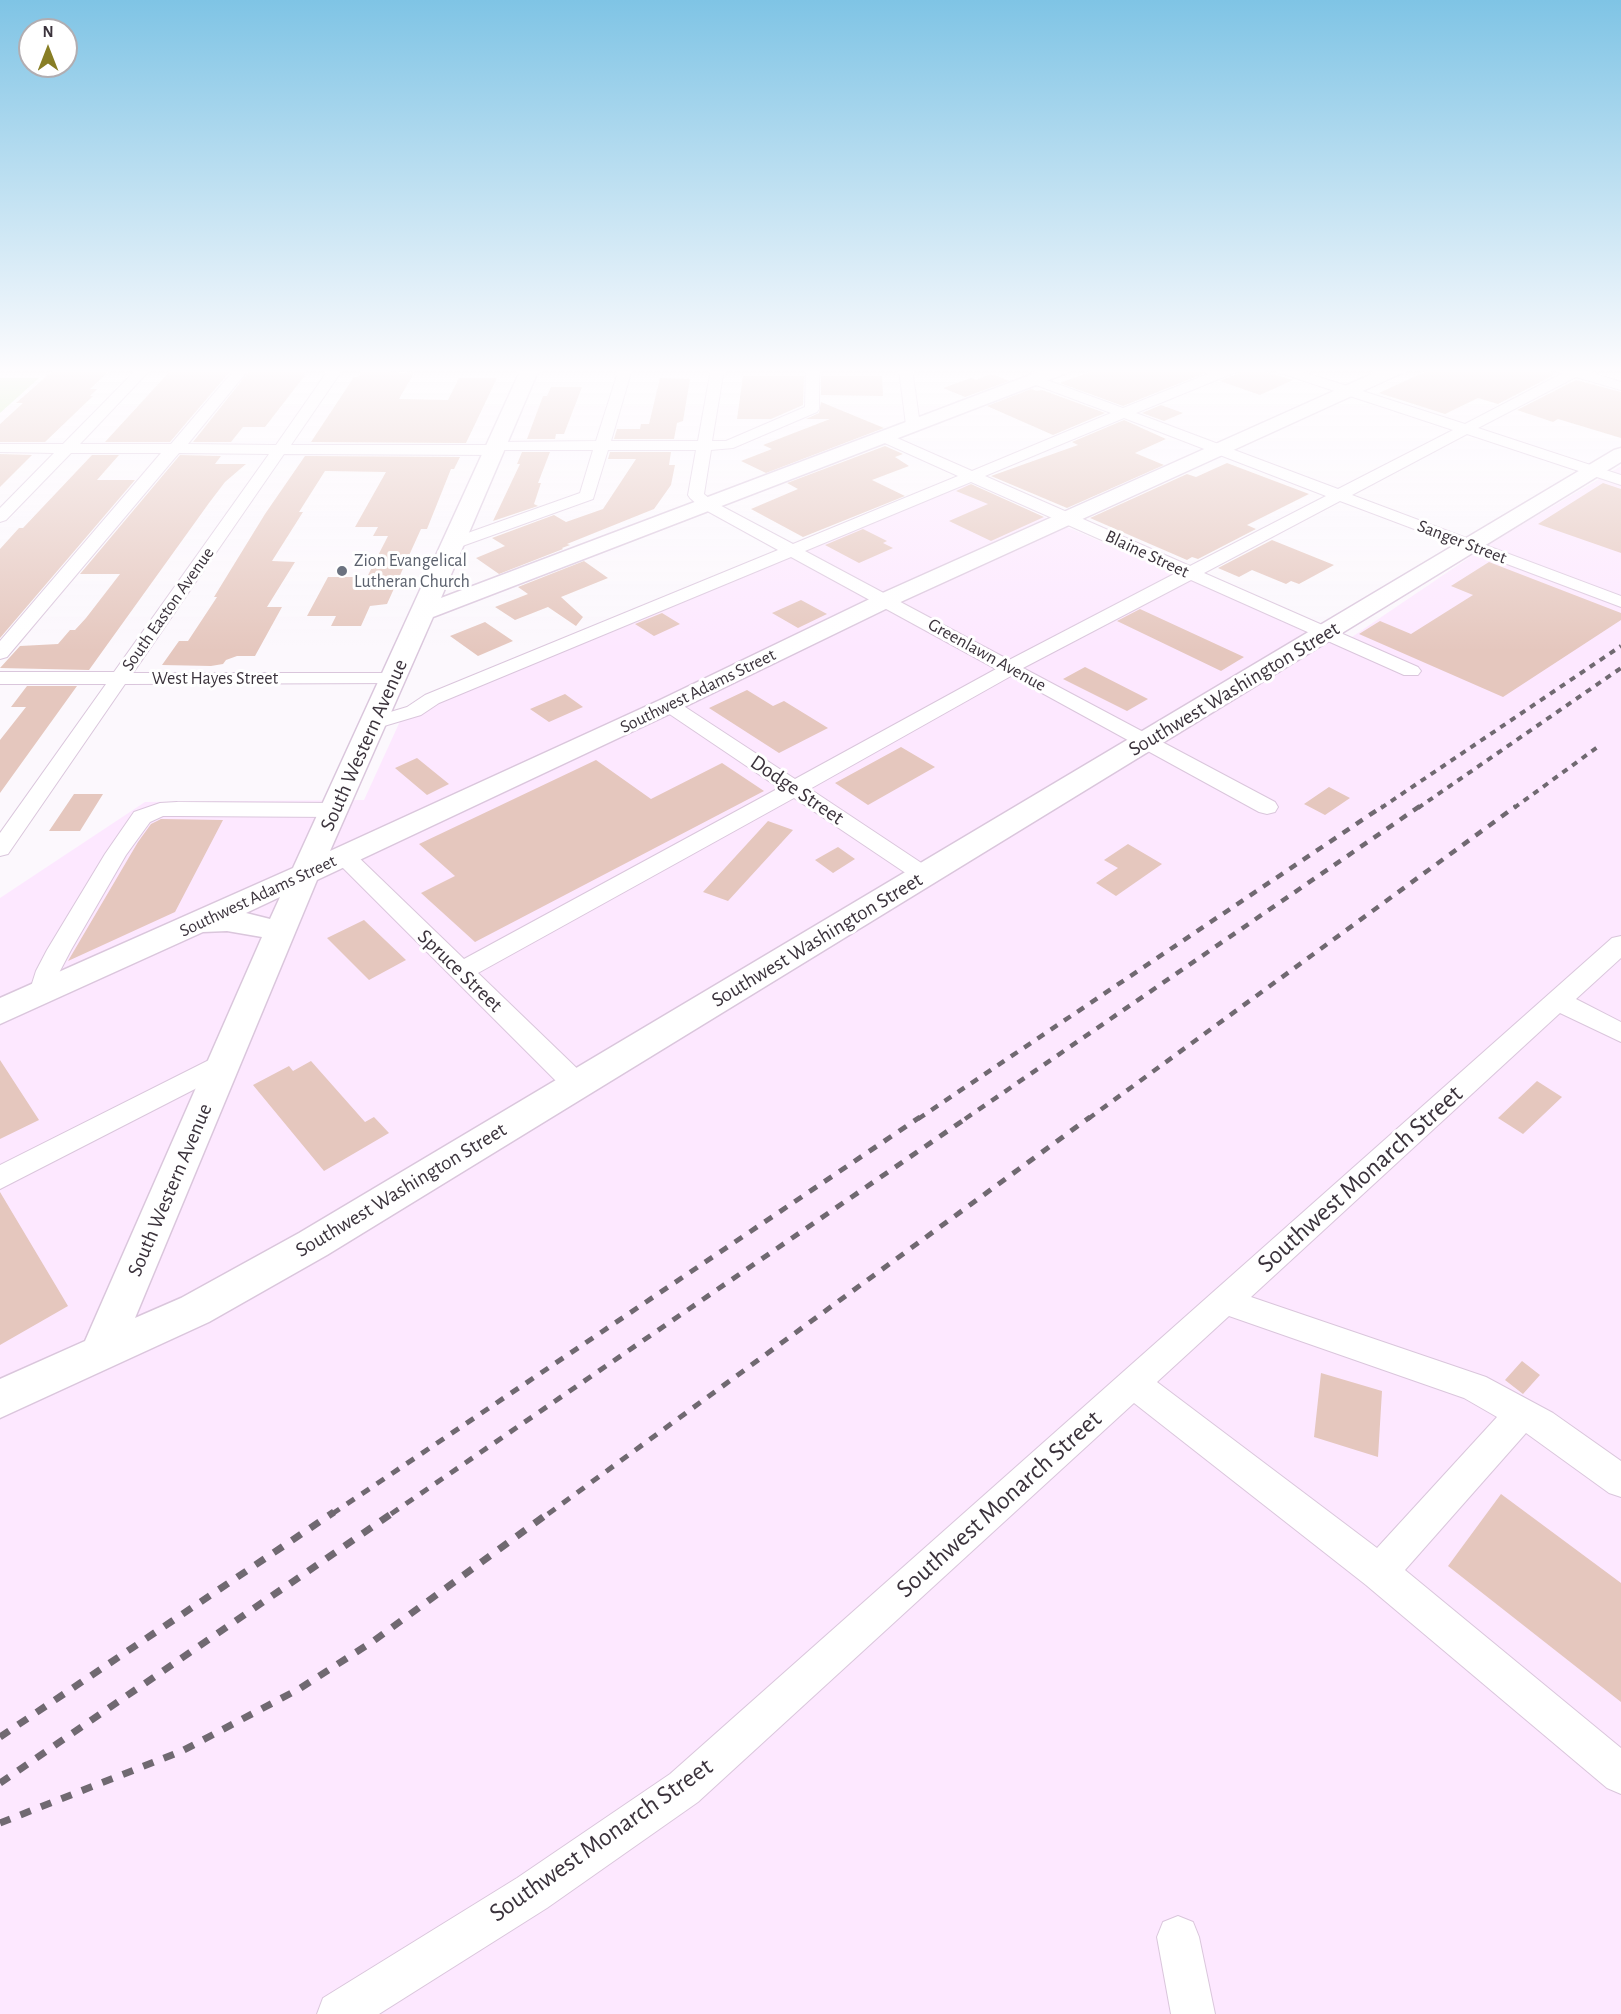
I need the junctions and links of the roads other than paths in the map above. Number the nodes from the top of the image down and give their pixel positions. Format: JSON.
{"nodes":[{"id":1,"x":52,"y":463,"type":"edge"},
{"id":2,"x":163,"y":463,"type":"edge"},
{"id":3,"x":270,"y":463,"type":"edge"},
{"id":4,"x":489,"y":463,"type":"edge"},
{"id":5,"x":597,"y":463,"type":"edge"},
{"id":6,"x":702,"y":463,"type":"edge"},
{"id":7,"x":814,"y":463,"type":"edge"},
{"id":8,"x":943,"y":463,"type":"edge"},
{"id":9,"x":1004,"y":463,"type":"edge"},
{"id":10,"x":1191,"y":463,"type":"edge"},
{"id":11,"x":1254,"y":463,"type":"edge"},
{"id":12,"x":1402,"y":463,"type":"edge"},
{"id":13,"x":1570,"y":463,"type":"edge"},
{"id":14,"x":1607,"y":463,"type":"edge"},
{"id":15,"x":1594,"y":471,"type":"junction"},
{"id":16,"x":973,"y":476,"type":"junction"},
{"id":17,"x":1621,"y":480,"type":"edge"},
{"id":18,"x":1339,"y":496,"type":"junction"},
{"id":19,"x":706,"y":504,"type":"junction"},
{"id":20,"x":0,"y":517,"type":"edge"},
{"id":21,"x":1068,"y":517,"type":"junction"},
{"id":22,"x":454,"y":544,"type":"junction"},
{"id":23,"x":1472,"y":546,"type":"junction"},
{"id":24,"x":793,"y":550,"type":"junction"},
{"id":25,"x":1188,"y":573,"type":"junction"},
{"id":26,"x":886,"y":600,"type":"junction"},
{"id":27,"x":1621,"y":602,"type":"edge"},
{"id":28,"x":423,"y":613,"type":"junction"},
{"id":29,"x":1326,"y":633,"type":"junction"},
{"id":30,"x":0,"y":653,"type":"edge"},
{"id":31,"x":1010,"y":668,"type":"junction"},
{"id":32,"x":1411,"y":671,"type":"dead end"},
{"id":33,"x":0,"y":678,"type":"edge"},
{"id":34,"x":119,"y":678,"type":"junction"},
{"id":35,"x":393,"y":679,"type":"junction"},
{"id":36,"x":669,"y":705,"type":"junction"},
{"id":37,"x":374,"y":723,"type":"junction"},
{"id":38,"x":1147,"y":741,"type":"junction"},
{"id":39,"x":794,"y":788,"type":"junction"},
{"id":40,"x":1266,"y":807,"type":"dead end"},
{"id":41,"x":334,"y":810,"type":"junction"},
{"id":42,"x":0,"y":849,"type":"edge"},
{"id":43,"x":344,"y":856,"type":"junction"},
{"id":44,"x":305,"y":874,"type":"junction"},
{"id":45,"x":924,"y":875,"type":"junction"},
{"id":46,"x":192,"y":926,"type":"junction"},
{"id":47,"x":281,"y":932,"type":"junction"},
{"id":48,"x":1621,"y":944,"type":"edge"},
{"id":49,"x":461,"y":971,"type":"junction"},
{"id":50,"x":42,"y":993,"type":"junction"},
{"id":51,"x":1558,"y":1001,"type":"junction"},
{"id":52,"x":0,"y":1012,"type":"edge"},
{"id":53,"x":1621,"y":1033,"type":"edge"},
{"id":54,"x":225,"y":1062,"type":"junction"},
{"id":55,"x":577,"y":1085,"type":"junction"},
{"id":56,"x":0,"y":1178,"type":"edge"},
{"id":57,"x":1224,"y":1301,"type":"junction"},
{"id":58,"x":100,"y":1353,"type":"junction"},
{"id":59,"x":1133,"y":1383,"type":"junction"},
{"id":60,"x":0,"y":1399,"type":"edge"},
{"id":61,"x":1522,"y":1413,"type":"junction"},
{"id":62,"x":1621,"y":1481,"type":"edge"},
{"id":63,"x":1379,"y":1572,"type":"junction"},
{"id":64,"x":1621,"y":1774,"type":"edge"},
{"id":65,"x":1178,"y":1937,"type":"dead end"},
{"id":66,"x":339,"y":2014,"type":"edge"},
{"id":67,"x":1193,"y":2014,"type":"edge"}],
"edges":[{"from":1,"to":20,"type":"street"},
{"from":2,"to":30,"type":"street"},
{"from":3,"to":34,"type":"street","name":"South Easton Avenue"},
{"from":4,"to":22,"type":"main road","name":"South Western Avenue"},
{"from":5,"to":22,"type":"street"},
{"from":6,"to":19,"type":"street"},
{"from":7,"to":19,"type":"main road"},
{"from":8,"to":16,"type":"street","name":"Blaine Street"},
{"from":9,"to":16,"type":"street"},
{"from":10,"to":21,"type":"main road","name":"Southwest Adams Street"},
{"from":11,"to":18,"type":"street","name":"Sanger Street"},
{"from":12,"to":18,"type":"street"},
{"from":13,"to":15,"type":"street"},
{"from":14,"to":15,"type":"main road","name":"Southwest Washington Street"},
{"from":15,"to":17,"type":"street"},
{"from":15,"to":23,"type":"main road","name":"Southwest Washington Street"},
{"from":16,"to":21,"type":"street","name":"Blaine Street"},
{"from":16,"to":24,"type":"street"},
{"from":18,"to":23,"type":"street","name":"Sanger Street"},
{"from":18,"to":25,"type":"street"},
{"from":19,"to":24,"type":"street","name":"Greenlawn Avenue"},
{"from":19,"to":28,"type":"main road"},
{"from":21,"to":25,"type":"street","name":"Blaine Street"},
{"from":21,"to":26,"type":"main road","name":"Southwest Adams Street"},
{"from":22,"to":28,"type":"main road","name":"South Western Avenue"},
{"from":23,"to":27,"type":"street","name":"Sanger Street"},
{"from":23,"to":29,"type":"main road","name":"Southwest Washington Street"},
{"from":24,"to":26,"type":"street","name":"Greenlawn Avenue"},
{"from":24,"to":37,"type":"street"},
{"from":25,"to":29,"type":"street","name":"Blaine Street"},
{"from":25,"to":31,"type":"street"},
{"from":26,"to":31,"type":"street","name":"Greenlawn Avenue"},
{"from":26,"to":36,"type":"main road","name":"Southwest Adams Street"},
{"from":28,"to":35,"type":"main road","name":"South Western Avenue"},
{"from":29,"to":32,"type":"street","name":"Blaine Street"},
{"from":29,"to":38,"type":"main road","name":"Southwest Washington Street"},
{"from":31,"to":38,"type":"street","name":"Greenlawn Avenue"},
{"from":31,"to":39,"type":"street"},
{"from":33,"to":34,"type":"street","name":"West Hayes Street"},
{"from":34,"to":35,"type":"street","name":"West Hayes Street"},
{"from":34,"to":42,"type":"street","name":"South Easton Avenue"},
{"from":35,"to":37,"type":"main road","name":"South Western Avenue"},
{"from":36,"to":39,"type":"street","name":"Dodge Street"},
{"from":36,"to":43,"type":"main road","name":"Southwest Adams Street"},
{"from":37,"to":41,"type":"main road","name":"South Western Avenue"},
{"from":38,"to":40,"type":"street","name":"Greenlawn Avenue"},
{"from":38,"to":45,"type":"main road","name":"Southwest Washington Street"},
{"from":39,"to":45,"type":"street","name":"Dodge Street"},
{"from":39,"to":49,"type":"street"},
{"from":41,"to":44,"type":"main road","name":"South Western Avenue"},
{"from":41,"to":50,"type":"street"},
{"from":43,"to":44,"type":"main road","name":"Southwest Adams Street"},
{"from":43,"to":49,"type":"street","name":"Spruce Street"},
{"from":44,"to":46,"type":"main road","name":"Southwest Adams Street"},
{"from":44,"to":47,"type":"main road","name":"South Western Avenue"},
{"from":45,"to":55,"type":"main road","name":"Southwest Washington Street"},
{"from":46,"to":47,"type":"main road"},
{"from":46,"to":50,"type":"main road","name":"Southwest Adams Street"},
{"from":47,"to":54,"type":"main road","name":"South Western Avenue"},
{"from":48,"to":51,"type":"street","name":"Southwest Monarch Street"},
{"from":49,"to":55,"type":"street","name":"Spruce Street"},
{"from":50,"to":52,"type":"main road","name":"Southwest Adams Street"},
{"from":51,"to":53,"type":"street"},
{"from":51,"to":57,"type":"street","name":"Southwest Monarch Street"},
{"from":54,"to":56,"type":"street"},
{"from":54,"to":58,"type":"main road","name":"South Western Avenue"},
{"from":55,"to":58,"type":"main road","name":"Southwest Washington Street"},
{"from":57,"to":59,"type":"street","name":"Southwest Monarch Street"},
{"from":57,"to":61,"type":"street"},
{"from":58,"to":60,"type":"main road","name":"Southwest Washington Street"},
{"from":59,"to":63,"type":"street"},
{"from":59,"to":66,"type":"street","name":"Southwest Monarch Street"},
{"from":61,"to":62,"type":"street"},
{"from":61,"to":63,"type":"street"},
{"from":63,"to":64,"type":"street"},
{"from":65,"to":67,"type":"street"}]}
